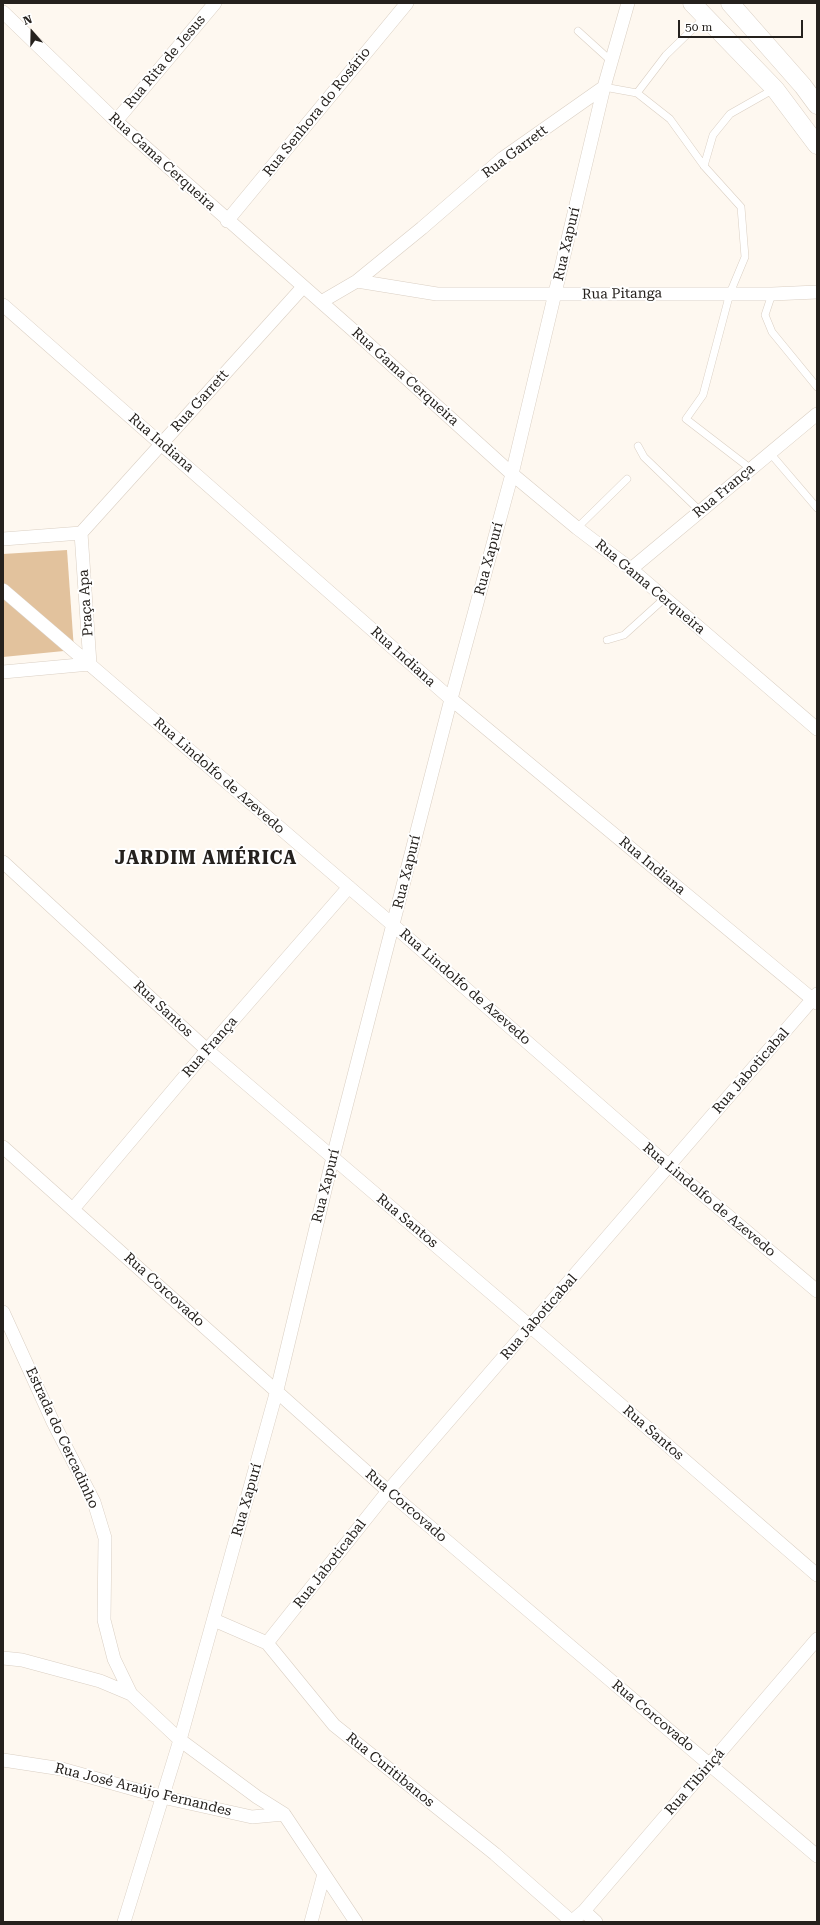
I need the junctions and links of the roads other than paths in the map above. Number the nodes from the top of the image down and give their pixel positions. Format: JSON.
{"nodes":[{"id":1,"x":215,"y":3,"type":"edge"},
{"id":2,"x":407,"y":3,"type":"edge"},
{"id":3,"x":628,"y":3,"type":"edge"},
{"id":4,"x":692,"y":3,"type":"edge"},
{"id":5,"x":730,"y":3,"type":"edge"},
{"id":6,"x":3,"y":12,"type":"edge"},
{"id":7,"x":705,"y":17,"type":"junction"},
{"id":8,"x":578,"y":30,"type":"dead end"},
{"id":9,"x":610,"y":60,"type":"junction"},
{"id":10,"x":604,"y":87,"type":"junction"},
{"id":11,"x":775,"y":89,"type":"junction"},
{"id":12,"x":637,"y":93,"type":"junction"},
{"id":13,"x":817,"y":104,"type":"edge"},
{"id":14,"x":116,"y":121,"type":"junction"},
{"id":15,"x":817,"y":144,"type":"edge"},
{"id":16,"x":704,"y":166,"type":"junction"},
{"id":17,"x":227,"y":221,"type":"junction"},
{"id":18,"x":356,"y":281,"type":"junction"},
{"id":19,"x":303,"y":287,"type":"junction"},
{"id":20,"x":817,"y":292,"type":"edge"},
{"id":21,"x":730,"y":293,"type":"junction"},
{"id":22,"x":772,"y":294,"type":"junction"},
{"id":23,"x":555,"y":295,"type":"junction"},
{"id":24,"x":321,"y":302,"type":"junction"},
{"id":25,"x":3,"y":305,"type":"edge"},
{"id":26,"x":817,"y":387,"type":"edge"},
{"id":27,"x":817,"y":414,"type":"edge"},
{"id":28,"x":162,"y":443,"type":"junction"},
{"id":29,"x":638,"y":446,"type":"dead end"},
{"id":30,"x":770,"y":453,"type":"junction"},
{"id":31,"x":751,"y":469,"type":"junction"},
{"id":32,"x":512,"y":474,"type":"junction"},
{"id":33,"x":627,"y":479,"type":"dead end"},
{"id":34,"x":817,"y":508,"type":"edge"},
{"id":35,"x":700,"y":511,"type":"junction"},
{"id":36,"x":577,"y":528,"type":"junction"},
{"id":37,"x":81,"y":533,"type":"junction"},
{"id":38,"x":3,"y":539,"type":"edge"},
{"id":39,"x":631,"y":569,"type":"junction"},
{"id":40,"x":3,"y":590,"type":"edge"},
{"id":41,"x":665,"y":598,"type":"junction"},
{"id":42,"x":607,"y":640,"type":"dead end"},
{"id":43,"x":90,"y":664,"type":"junction"},
{"id":44,"x":3,"y":672,"type":"edge"},
{"id":45,"x":451,"y":699,"type":"junction"},
{"id":46,"x":817,"y":729,"type":"edge"},
{"id":47,"x":3,"y":862,"type":"edge"},
{"id":48,"x":349,"y":887,"type":"junction"},
{"id":49,"x":393,"y":925,"type":"junction"},
{"id":50,"x":816,"y":999,"type":"edge"},
{"id":51,"x":207,"y":1050,"type":"junction"},
{"id":52,"x":3,"y":1147,"type":"edge"},
{"id":53,"x":333,"y":1157,"type":"junction"},
{"id":54,"x":669,"y":1166,"type":"junction"},
{"id":55,"x":73,"y":1209,"type":"junction"},
{"id":56,"x":817,"y":1291,"type":"edge"},
{"id":57,"x":3,"y":1312,"type":"edge"},
{"id":58,"x":531,"y":1327,"type":"junction"},
{"id":59,"x":277,"y":1390,"type":"junction"},
{"id":60,"x":388,"y":1491,"type":"junction"},
{"id":61,"x":817,"y":1575,"type":"edge"},
{"id":62,"x":214,"y":1620,"type":"junction"},
{"id":63,"x":817,"y":1639,"type":"edge"},
{"id":64,"x":267,"y":1643,"type":"junction"},
{"id":65,"x":3,"y":1658,"type":"edge"},
{"id":66,"x":131,"y":1694,"type":"junction"},
{"id":67,"x":180,"y":1740,"type":"junction"},
{"id":68,"x":3,"y":1760,"type":"edge"},
{"id":69,"x":710,"y":1764,"type":"junction"},
{"id":70,"x":162,"y":1797,"type":"junction"},
{"id":71,"x":284,"y":1814,"type":"junction"},
{"id":72,"x":817,"y":1856,"type":"edge"},
{"id":73,"x":324,"y":1874,"type":"junction"},
{"id":74,"x":584,"y":1912,"type":"junction"},
{"id":75,"x":124,"y":1922,"type":"edge"},
{"id":76,"x":312,"y":1922,"type":"edge"},
{"id":77,"x":356,"y":1922,"type":"edge"},
{"id":78,"x":571,"y":1922,"type":"edge"},
{"id":79,"x":596,"y":1922,"type":"edge"}],
"edges":[{"from":1,"to":14,"type":"street","name":"Rua Rita de Jesus"},
{"from":2,"to":17,"type":"street","name":"Rua Senhora do Rosário"},
{"from":3,"to":9,"type":"street","name":"Rua Xapurí"},
{"from":4,"to":7,"type":"main road"},
{"from":5,"to":13,"type":"main road"},
{"from":6,"to":14,"type":"street","name":"Rua Gama Cerqueira"},
{"from":7,"to":11,"type":"main road"},
{"from":7,"to":12,"type":"lane"},
{"from":8,"to":9,"type":"lane"},
{"from":9,"to":10,"type":"street","name":"Rua Xapurí"},
{"from":10,"to":12,"type":"lane"},
{"from":10,"to":18,"type":"street","name":"Rua Garrett"},
{"from":10,"to":23,"type":"street","name":"Rua Xapurí"},
{"from":11,"to":15,"type":"main road"},
{"from":11,"to":16,"type":"lane"},
{"from":12,"to":16,"type":"lane"},
{"from":14,"to":17,"type":"street","name":"Rua Gama Cerqueira"},
{"from":16,"to":21,"type":"lane"},
{"from":17,"to":19,"type":"street","name":"Rua Gama Cerqueira"},
{"from":18,"to":23,"type":"street","name":"Rua Pitanga"},
{"from":18,"to":24,"type":"street","name":"Rua Garrett"},
{"from":19,"to":24,"type":"street","name":"Rua Gama Cerqueira"},
{"from":19,"to":28,"type":"street","name":"Rua Garrett"},
{"from":20,"to":22,"type":"street","name":"Rua Pitanga"},
{"from":21,"to":22,"type":"street","name":"Rua Pitanga"},
{"from":21,"to":23,"type":"street","name":"Rua Pitanga"},
{"from":21,"to":31,"type":"lane"},
{"from":22,"to":26,"type":"lane"},
{"from":23,"to":32,"type":"street","name":"Rua Xapurí"},
{"from":24,"to":32,"type":"street","name":"Rua Gama Cerqueira"},
{"from":25,"to":28,"type":"street","name":"Rua Indiana"},
{"from":27,"to":30,"type":"street","name":"Rua França"},
{"from":28,"to":37,"type":"street","name":"Rua Garrett"},
{"from":28,"to":45,"type":"street","name":"Rua Indiana"},
{"from":29,"to":35,"type":"lane"},
{"from":30,"to":31,"type":"street","name":"Rua França"},
{"from":30,"to":34,"type":"lane"},
{"from":31,"to":35,"type":"street","name":"Rua França"},
{"from":32,"to":36,"type":"street","name":"Rua Gama Cerqueira"},
{"from":32,"to":45,"type":"street","name":"Rua Xapurí"},
{"from":33,"to":36,"type":"lane"},
{"from":35,"to":39,"type":"street","name":"Rua França"},
{"from":36,"to":39,"type":"street","name":"Rua Gama Cerqueira"},
{"from":37,"to":38,"type":"street"},
{"from":37,"to":43,"type":"street","name":"Praça Apa"},
{"from":39,"to":41,"type":"street","name":"Rua Gama Cerqueira"},
{"from":40,"to":43,"type":"street","name":"Rua Lindolfo de Azevedo"},
{"from":41,"to":42,"type":"lane"},
{"from":41,"to":46,"type":"street","name":"Rua Gama Cerqueira"},
{"from":43,"to":44,"type":"street"},
{"from":43,"to":48,"type":"street","name":"Rua Lindolfo de Azevedo"},
{"from":45,"to":49,"type":"street","name":"Rua Xapurí"},
{"from":45,"to":50,"type":"street","name":"Rua Indiana"},
{"from":47,"to":51,"type":"street","name":"Rua Santos"},
{"from":48,"to":49,"type":"street","name":"Rua Lindolfo de Azevedo"},
{"from":48,"to":51,"type":"street","name":"Rua França"},
{"from":49,"to":53,"type":"street","name":"Rua Xapurí"},
{"from":49,"to":54,"type":"street","name":"Rua Lindolfo de Azevedo"},
{"from":50,"to":54,"type":"street","name":"Rua Jaboticabal"},
{"from":51,"to":53,"type":"street","name":"Rua Santos"},
{"from":51,"to":55,"type":"street","name":"Rua França"},
{"from":52,"to":55,"type":"street","name":"Rua Corcovado"},
{"from":53,"to":58,"type":"street","name":"Rua Santos"},
{"from":53,"to":59,"type":"street","name":"Rua Xapurí"},
{"from":54,"to":56,"type":"street","name":"Rua Lindolfo de Azevedo"},
{"from":54,"to":58,"type":"street","name":"Rua Jaboticabal"},
{"from":55,"to":59,"type":"street","name":"Rua Corcovado"},
{"from":57,"to":66,"type":"street","name":"Estrada do Cercadinho"},
{"from":58,"to":60,"type":"street","name":"Rua Jaboticabal"},
{"from":58,"to":61,"type":"street","name":"Rua Santos"},
{"from":59,"to":60,"type":"street","name":"Rua Corcovado"},
{"from":59,"to":62,"type":"street","name":"Rua Xapurí"},
{"from":60,"to":64,"type":"street","name":"Rua Jaboticabal"},
{"from":60,"to":69,"type":"street","name":"Rua Corcovado"},
{"from":62,"to":64,"type":"street","name":"Rua Curitibanos"},
{"from":62,"to":67,"type":"street","name":"Rua Xapurí"},
{"from":63,"to":69,"type":"street","name":"Rua Tibiriçá"},
{"from":64,"to":78,"type":"street","name":"Rua Curitibanos"},
{"from":65,"to":66,"type":"street"},
{"from":66,"to":67,"type":"street","name":"Estrada do Cercadinho"},
{"from":67,"to":70,"type":"street","name":"Rua Xapurí"},
{"from":67,"to":71,"type":"street","name":"Estrada do Cercadinho"},
{"from":68,"to":70,"type":"street","name":"Rua José Araújo Fernandes"},
{"from":69,"to":72,"type":"street","name":"Rua Corcovado"},
{"from":69,"to":74,"type":"street","name":"Rua Tibiriçá"},
{"from":70,"to":71,"type":"street","name":"Rua José Araújo Fernandes"},
{"from":70,"to":75,"type":"street","name":"Rua Xapurí"},
{"from":71,"to":73,"type":"street","name":"Estrada do Cercadinho"},
{"from":73,"to":76,"type":"street"},
{"from":73,"to":77,"type":"street","name":"Estrada do Cercadinho"},
{"from":74,"to":78,"type":"street","name":"Rua Tibiriçá"},
{"from":74,"to":79,"type":"street"}]}
